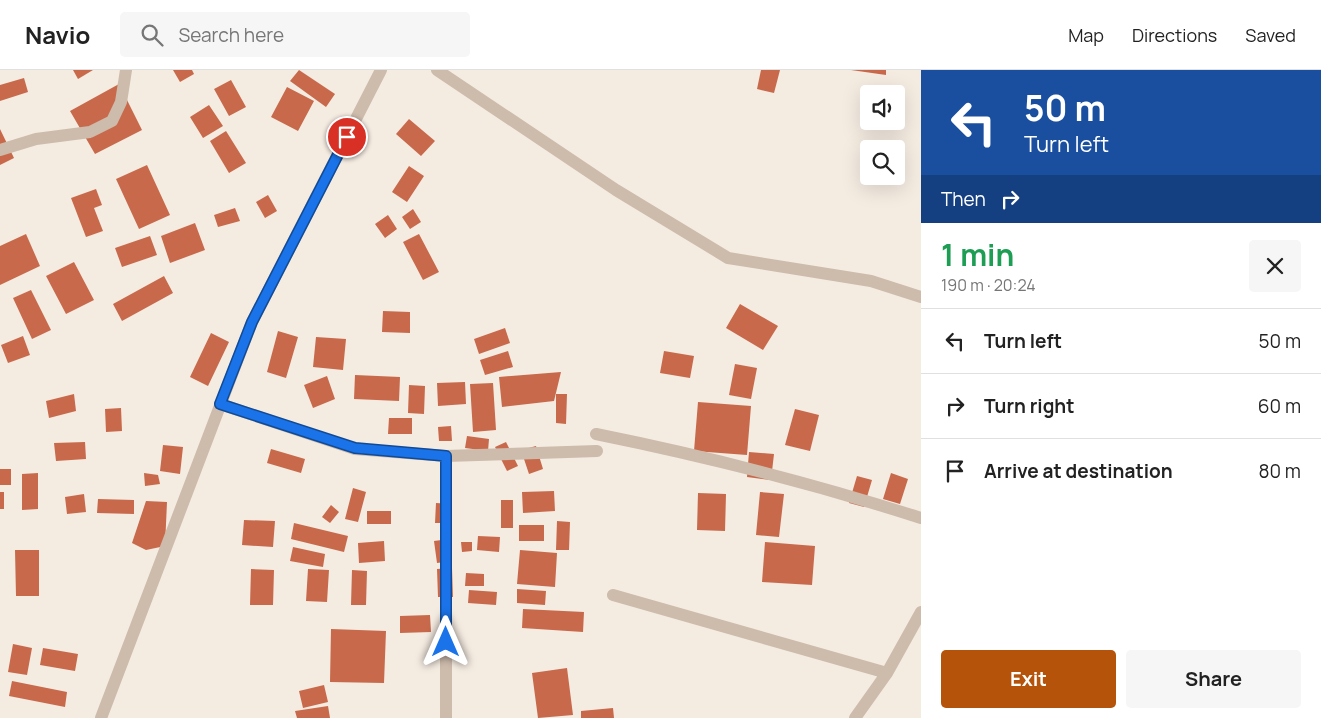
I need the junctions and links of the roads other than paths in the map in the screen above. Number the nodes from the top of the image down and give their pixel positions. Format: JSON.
{"nodes":[{"id":1,"x":126,"y":70,"type":"edge"},
{"id":2,"x":381,"y":70,"type":"edge"},
{"id":3,"x":437,"y":70,"type":"edge"},
{"id":4,"x":0,"y":150,"type":"edge"},
{"id":5,"x":921,"y":296,"type":"edge"},
{"id":6,"x":220,"y":404,"type":"junction"},
{"id":7,"x":596,"y":434,"type":"dead end"},
{"id":8,"x":598,"y":451,"type":"dead end"},
{"id":9,"x":446,"y":456,"type":"junction"},
{"id":10,"x":921,"y":518,"type":"edge"},
{"id":11,"x":613,"y":595,"type":"dead end"},
{"id":12,"x":921,"y":612,"type":"edge"},
{"id":13,"x":887,"y":673,"type":"junction"},
{"id":14,"x":101,"y":718,"type":"edge"},
{"id":15,"x":446,"y":718,"type":"edge"},
{"id":16,"x":855,"y":718,"type":"edge"}],
"edges":[{"from":1,"to":4,"type":"street"},
{"from":2,"to":6,"type":"street"},
{"from":3,"to":5,"type":"street"},
{"from":6,"to":9,"type":"street"},
{"from":6,"to":14,"type":"street"},
{"from":7,"to":10,"type":"street"},
{"from":8,"to":9,"type":"street"},
{"from":9,"to":15,"type":"street"},
{"from":11,"to":13,"type":"street"},
{"from":12,"to":13,"type":"street"},
{"from":13,"to":16,"type":"street"}]}
